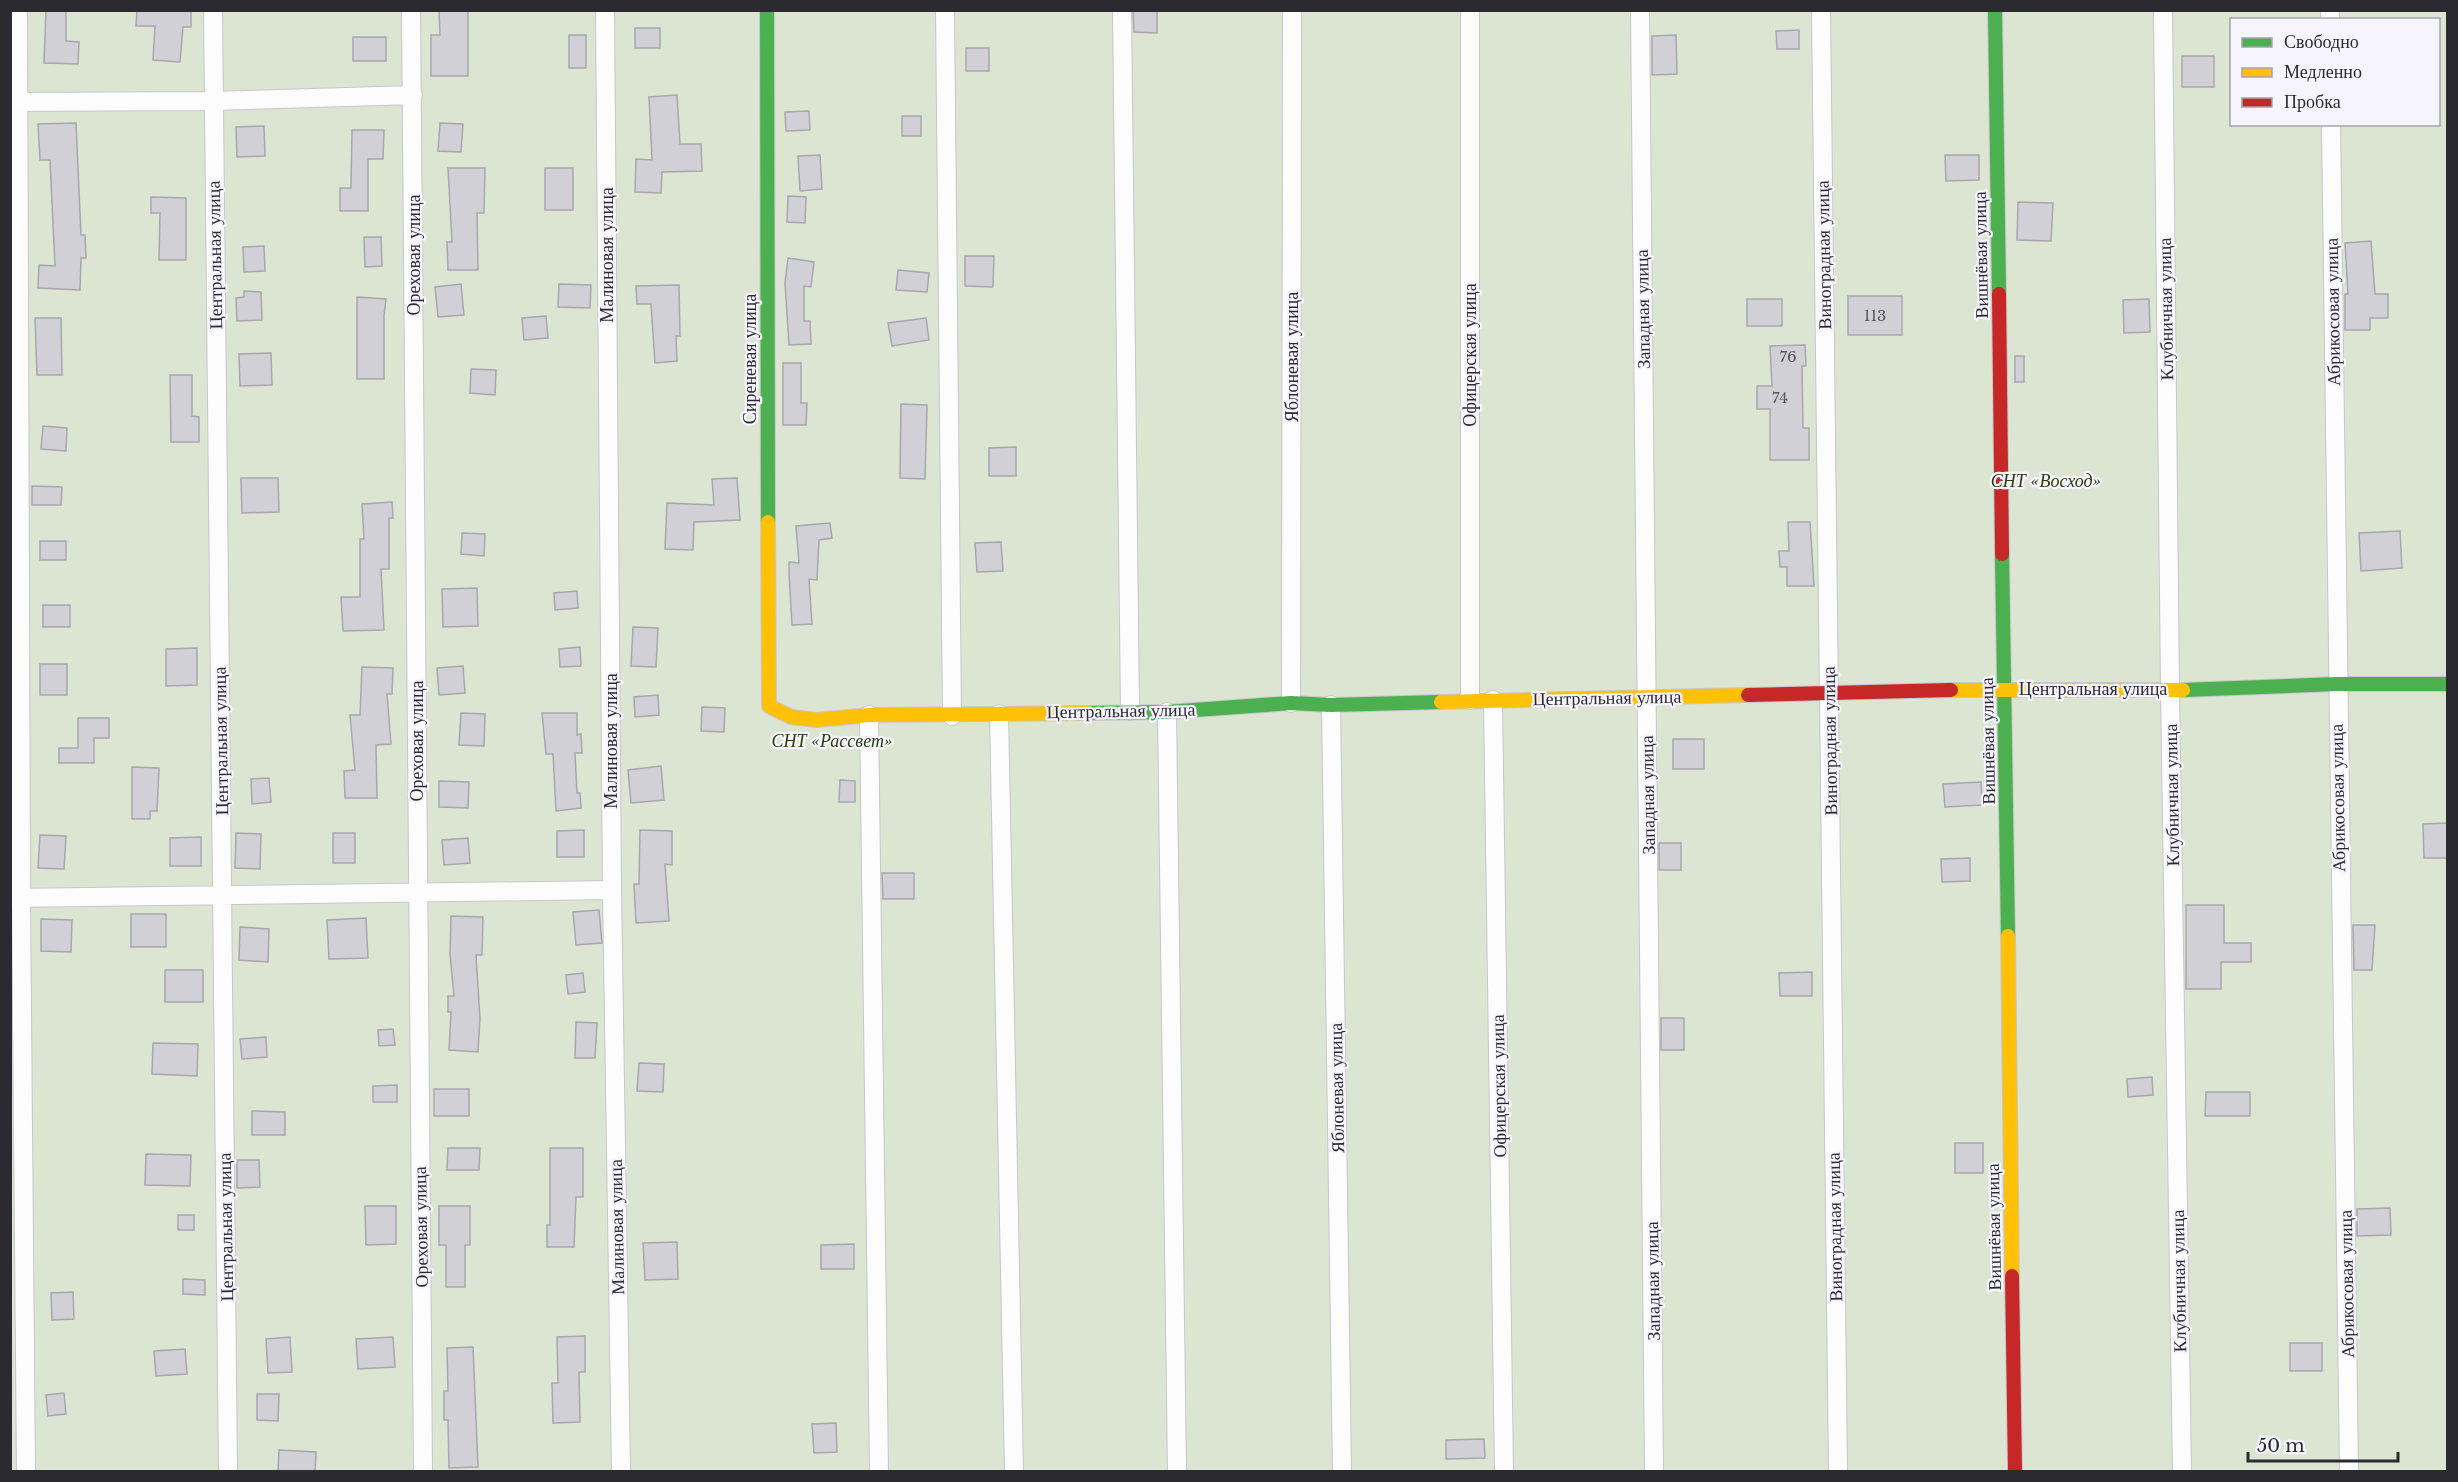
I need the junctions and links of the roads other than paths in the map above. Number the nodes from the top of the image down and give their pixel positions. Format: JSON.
{"nodes":[{"id":1,"x":18,"y":10,"type":"edge"},
{"id":2,"x":213,"y":10,"type":"edge"},
{"id":3,"x":411,"y":10,"type":"edge"},
{"id":4,"x":605,"y":10,"type":"edge"},
{"id":5,"x":767,"y":10,"type":"edge"},
{"id":6,"x":945,"y":10,"type":"edge"},
{"id":7,"x":1122,"y":10,"type":"edge"},
{"id":8,"x":1292,"y":10,"type":"edge"},
{"id":9,"x":1470,"y":10,"type":"edge"},
{"id":10,"x":1640,"y":10,"type":"edge"},
{"id":11,"x":1821,"y":10,"type":"edge"},
{"id":12,"x":1995,"y":10,"type":"edge"},
{"id":13,"x":2163,"y":10,"type":"edge"},
{"id":14,"x":412,"y":95,"type":"junction"},
{"id":15,"x":214,"y":101,"type":"junction"},
{"id":16,"x":15,"y":102,"type":"edge"},
{"id":17,"x":2331,"y":126,"type":"edge"},
{"id":18,"x":2337,"y":684,"type":"junction"},
{"id":19,"x":2448,"y":684,"type":"edge"},
{"id":20,"x":2006,"y":688,"type":"junction"},
{"id":21,"x":2170,"y":690,"type":"junction"},
{"id":22,"x":1829,"y":693,"type":"junction"},
{"id":23,"x":1647,"y":698,"type":"junction"},
{"id":24,"x":1493,"y":699,"type":"junction"},
{"id":25,"x":1470,"y":700,"type":"junction"},
{"id":26,"x":1291,"y":703,"type":"junction"},
{"id":27,"x":1331,"y":705,"type":"junction"},
{"id":28,"x":769,"y":706,"type":"joint"},
{"id":29,"x":1130,"y":711,"type":"junction"},
{"id":30,"x":1167,"y":712,"type":"junction"},
{"id":31,"x":999,"y":714,"type":"junction"},
{"id":32,"x":869,"y":715,"type":"junction"},
{"id":33,"x":952,"y":716,"type":"junction"},
{"id":34,"x":612,"y":890,"type":"junction"},
{"id":35,"x":418,"y":894,"type":"junction"},
{"id":36,"x":223,"y":895,"type":"junction"},
{"id":37,"x":16,"y":898,"type":"edge"},
{"id":38,"x":26,"y":1472,"type":"edge"},
{"id":39,"x":228,"y":1472,"type":"edge"},
{"id":40,"x":423,"y":1472,"type":"edge"},
{"id":41,"x":621,"y":1472,"type":"edge"},
{"id":42,"x":879,"y":1472,"type":"edge"},
{"id":43,"x":1014,"y":1472,"type":"edge"},
{"id":44,"x":1177,"y":1472,"type":"edge"},
{"id":45,"x":1342,"y":1472,"type":"edge"},
{"id":46,"x":1504,"y":1472,"type":"edge"},
{"id":47,"x":1654,"y":1472,"type":"edge"},
{"id":48,"x":1838,"y":1472,"type":"edge"},
{"id":49,"x":2015,"y":1472,"type":"edge"},
{"id":50,"x":2182,"y":1472,"type":"edge"},
{"id":51,"x":2349,"y":1472,"type":"edge"}],
"edges":[{"from":1,"to":16,"type":"street"},
{"from":2,"to":15,"type":"street","name":"Центральная улица"},
{"from":3,"to":14,"type":"street","name":"Ореховая улица"},
{"from":4,"to":34,"type":"street","name":"Малиновая улица"},
{"from":5,"to":28,"type":"street","name":"Сиреневая улица"},
{"from":6,"to":33,"type":"street"},
{"from":7,"to":29,"type":"street"},
{"from":8,"to":26,"type":"street","name":"Яблоневая улица"},
{"from":9,"to":25,"type":"street","name":"Офицерская улица"},
{"from":10,"to":23,"type":"street","name":"Западная улица"},
{"from":11,"to":22,"type":"street","name":"Виноградная улица"},
{"from":12,"to":20,"type":"street","name":"Вишнёвая улица"},
{"from":13,"to":21,"type":"street","name":"Клубничная улица"},
{"from":14,"to":15,"type":"street"},
{"from":14,"to":35,"type":"street","name":"Ореховая улица"},
{"from":15,"to":16,"type":"street"},
{"from":15,"to":36,"type":"street","name":"Центральная улица"},
{"from":16,"to":37,"type":"street"},
{"from":17,"to":18,"type":"street","name":"Абрикосовая улица"},
{"from":18,"to":19,"type":"street","name":"Центральная улица"},
{"from":18,"to":21,"type":"street","name":"Центральная улица"},
{"from":18,"to":51,"type":"street","name":"Абрикосовая улица"},
{"from":20,"to":21,"type":"street","name":"Центральная улица"},
{"from":20,"to":22,"type":"street","name":"Центральная улица"},
{"from":20,"to":49,"type":"street","name":"Вишнёвая улица"},
{"from":21,"to":50,"type":"street","name":"Клубничная улица"},
{"from":22,"to":23,"type":"street","name":"Центральная улица"},
{"from":22,"to":48,"type":"street","name":"Виноградная улица"},
{"from":23,"to":24,"type":"street","name":"Центральная улица"},
{"from":23,"to":47,"type":"street","name":"Западная улица"},
{"from":24,"to":25,"type":"street","name":"Центральная улица"},
{"from":24,"to":46,"type":"street","name":"Офицерская улица"},
{"from":25,"to":27,"type":"street","name":"Центральная улица"},
{"from":26,"to":27,"type":"street","name":"Центральная улица"},
{"from":26,"to":30,"type":"street","name":"Центральная улица"},
{"from":27,"to":45,"type":"street","name":"Яблоневая улица"},
{"from":28,"to":32,"type":"street","name":"Центральная улица"},
{"from":29,"to":30,"type":"street","name":"Центральная улица"},
{"from":29,"to":31,"type":"street","name":"Центральная улица"},
{"from":30,"to":44,"type":"street"},
{"from":31,"to":33,"type":"street","name":"Центральная улица"},
{"from":31,"to":43,"type":"street"},
{"from":32,"to":33,"type":"street","name":"Центральная улица"},
{"from":32,"to":42,"type":"street"},
{"from":34,"to":35,"type":"street"},
{"from":34,"to":41,"type":"street","name":"Малиновая улица"},
{"from":35,"to":36,"type":"street"},
{"from":35,"to":40,"type":"street","name":"Ореховая улица"},
{"from":36,"to":37,"type":"street"},
{"from":36,"to":39,"type":"street","name":"Центральная улица"},
{"from":37,"to":38,"type":"street"}]}
